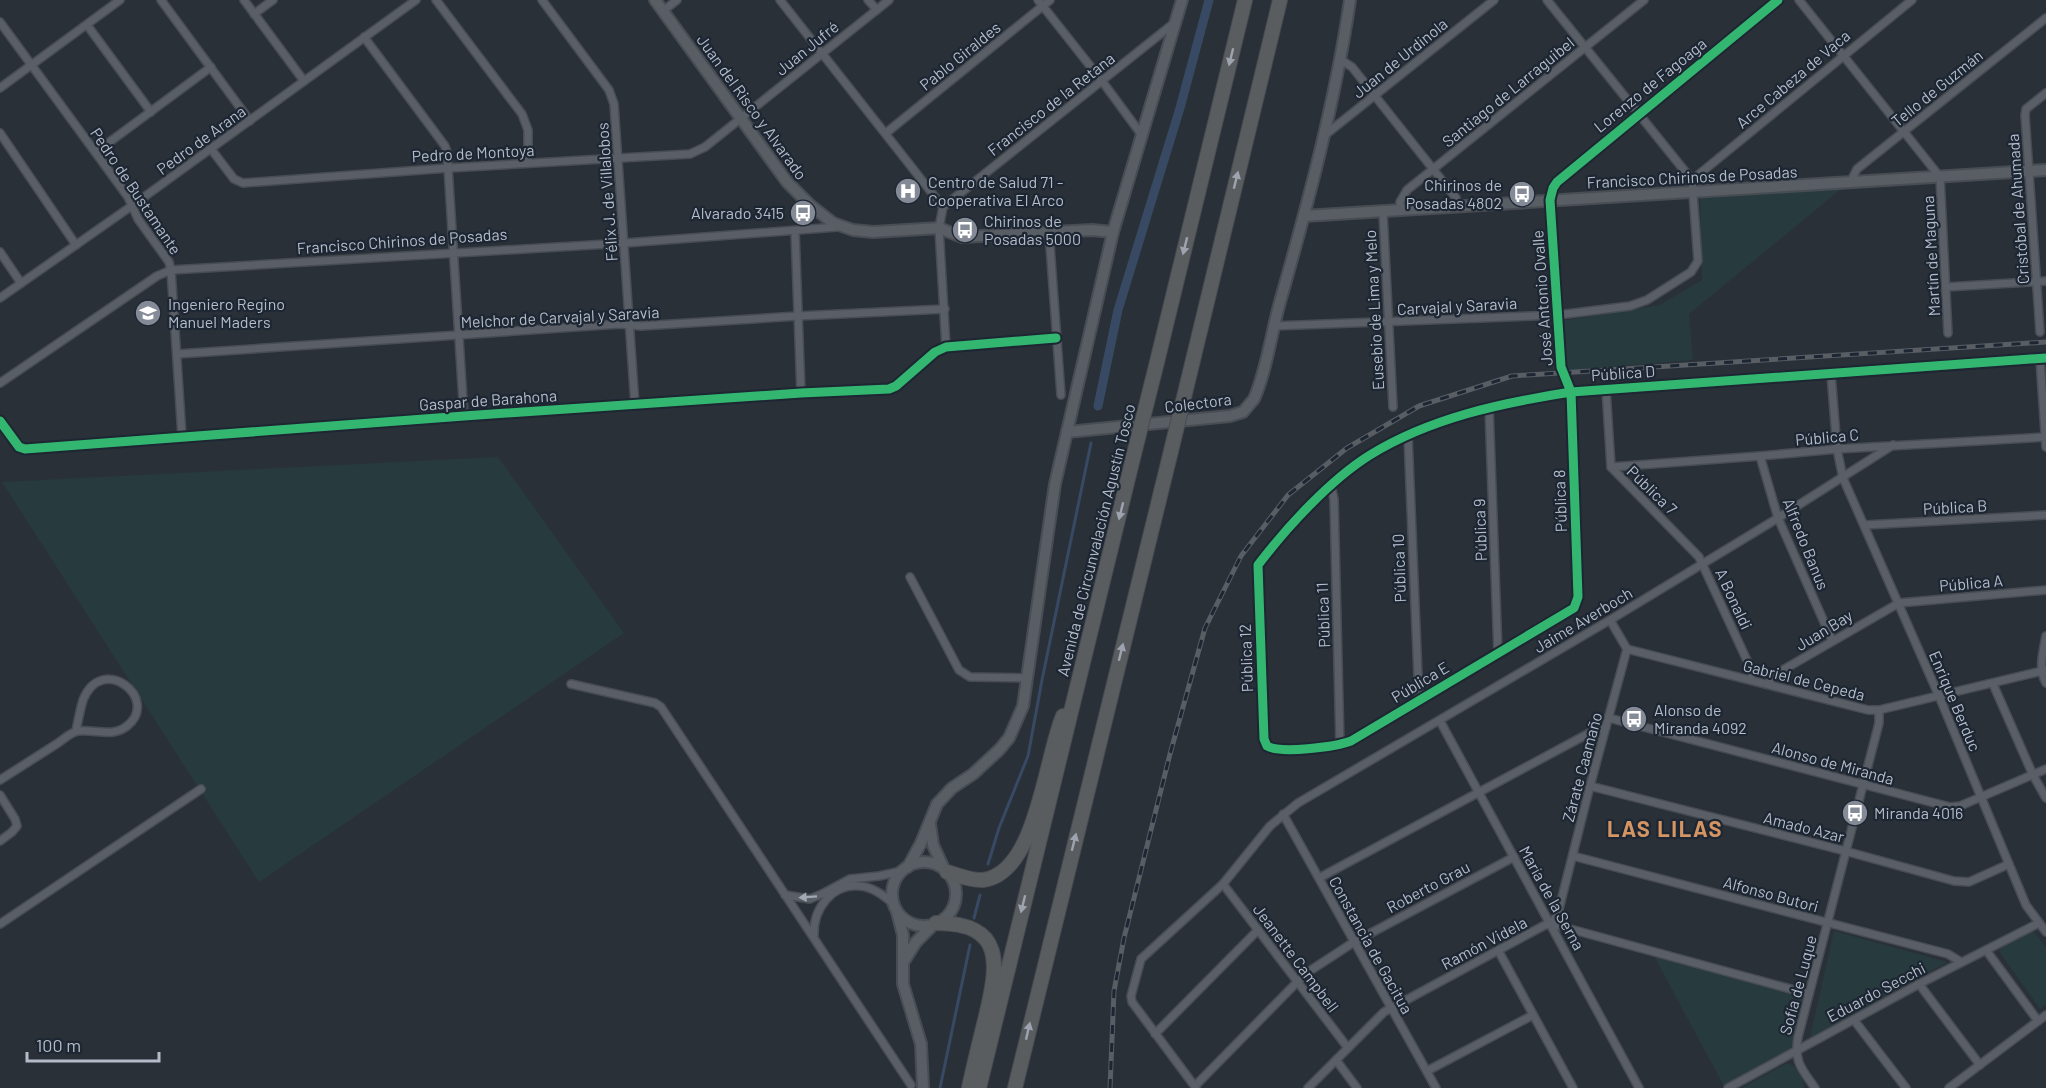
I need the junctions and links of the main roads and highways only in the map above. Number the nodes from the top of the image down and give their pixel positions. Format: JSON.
{"nodes":[{"id":1,"x":655,"y":0,"type":"edge"},
{"id":2,"x":1182,"y":0,"type":"edge"},
{"id":3,"x":1245,"y":0,"type":"edge"},
{"id":4,"x":1280,"y":0,"type":"edge"},
{"id":5,"x":1350,"y":0,"type":"edge"},
{"id":6,"x":2046,"y":170,"type":"edge"},
{"id":7,"x":1304,"y":216,"type":"junction"},
{"id":8,"x":1113,"y":232,"type":"junction"},
{"id":9,"x":1067,"y":432,"type":"junction"},
{"id":10,"x":1080,"y":678,"type":"junction"},
{"id":11,"x":930,"y":820,"type":"junction"},
{"id":12,"x":905,"y":869,"type":"junction"},
{"id":13,"x":945,"y":870,"type":"junction"},
{"id":14,"x":895,"y":907,"type":"junction"},
{"id":15,"x":935,"y":924,"type":"junction"},
{"id":16,"x":903,"y":964,"type":"junction"},
{"id":17,"x":923,"y":1088,"type":"edge"},
{"id":18,"x":969,"y":1088,"type":"edge"},
{"id":19,"x":979,"y":1088,"type":"edge"},
{"id":20,"x":1014,"y":1088,"type":"edge"}],
"edges":[{"from":1,"to":8,"type":"main road","name":"Juan del Risco y Alvarado"},
{"from":2,"to":8,"type":"main road"},
{"from":3,"to":10,"type":"highway","name":"Avenida de Circunvalación Agustín Tosco","one_way":true,"bridge":true},
{"from":20,"to":4,"type":"highway","one_way":true,"bridge":true},
{"from":5,"to":7,"type":"main road","name":"Colectora"},
{"from":6,"to":7,"type":"main road","name":"Francisco Chirinos de Posadas"},
{"from":7,"to":9,"type":"main road","name":"Colectora"},
{"from":8,"to":9,"type":"main road"},
{"from":9,"to":11,"type":"main road"},
{"from":10,"to":13,"type":"highway"},
{"from":10,"to":19,"type":"highway","name":"Avenida de Circunvalación Agustín Tosco","one_way":true},
{"from":11,"to":12,"type":"main road"},
{"from":11,"to":13,"type":"main road"},
{"from":12,"to":13,"type":"main road"},
{"from":12,"to":14,"type":"main road"},
{"from":13,"to":15,"type":"main road"},
{"from":14,"to":15,"type":"main road"},
{"from":14,"to":16,"type":"main road"},
{"from":15,"to":16,"type":"main road"},
{"from":15,"to":18,"type":"highway"},
{"from":16,"to":17,"type":"main road"}]}
